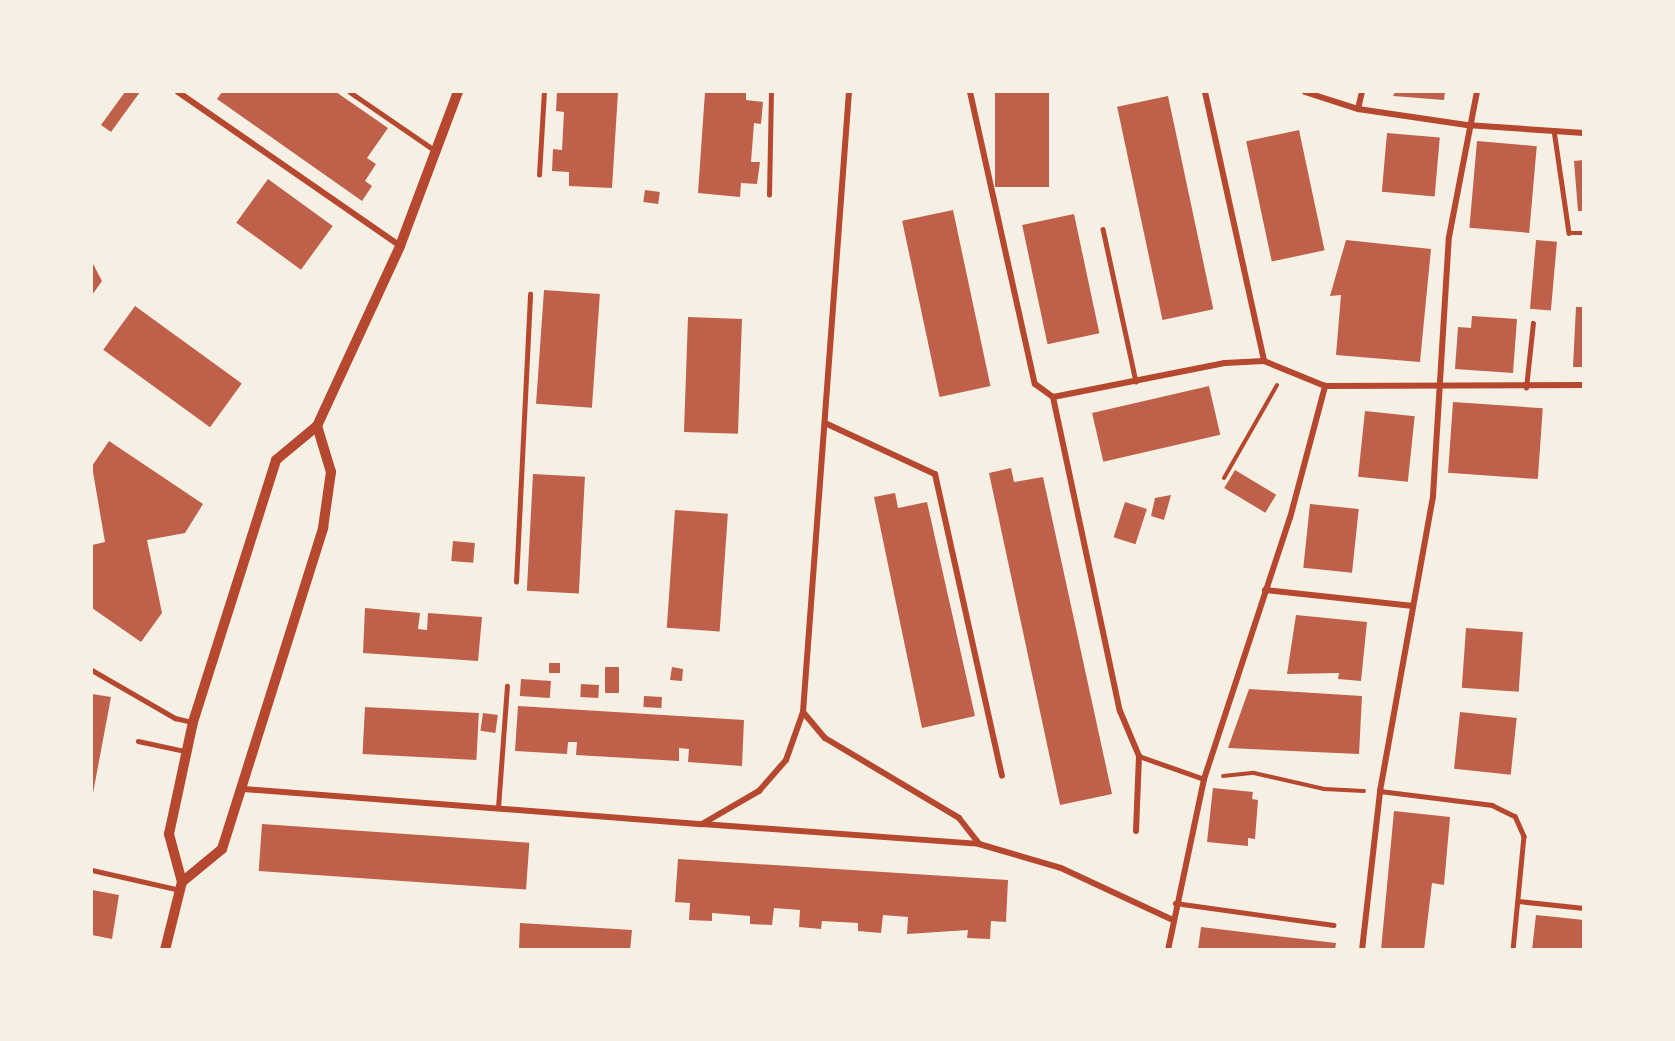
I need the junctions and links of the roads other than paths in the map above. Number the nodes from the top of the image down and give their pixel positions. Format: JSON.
{"nodes":[{"id":1,"x":178,"y":92,"type":"edge"},
{"id":2,"x":350,"y":92,"type":"edge"},
{"id":3,"x":458,"y":92,"type":"edge"},
{"id":4,"x":544,"y":92,"type":"edge"},
{"id":5,"x":771,"y":92,"type":"edge"},
{"id":6,"x":849,"y":92,"type":"edge"},
{"id":7,"x":970,"y":92,"type":"edge"},
{"id":8,"x":1205,"y":92,"type":"edge"},
{"id":9,"x":1305,"y":92,"type":"edge"},
{"id":10,"x":1362,"y":92,"type":"edge"},
{"id":11,"x":1477,"y":92,"type":"edge"},
{"id":12,"x":1358,"y":109,"type":"junction"},
{"id":13,"x":1467,"y":125,"type":"junction"},
{"id":14,"x":1554,"y":130,"type":"junction"},
{"id":15,"x":1584,"y":133,"type":"edge"},
{"id":16,"x":436,"y":151,"type":"junction"},
{"id":17,"x":539,"y":174,"type":"dead end"},
{"id":18,"x":769,"y":195,"type":"dead end"},
{"id":19,"x":1103,"y":229,"type":"dead end"},
{"id":20,"x":1584,"y":233,"type":"edge"},
{"id":21,"x":400,"y":246,"type":"junction"},
{"id":22,"x":530,"y":294,"type":"dead end"},
{"id":23,"x":1533,"y":323,"type":"dead end"},
{"id":24,"x":1264,"y":361,"type":"junction"},
{"id":25,"x":1136,"y":381,"type":"junction"},
{"id":26,"x":1325,"y":386,"type":"junction"},
{"id":27,"x":1584,"y":386,"type":"edge"},
{"id":28,"x":1438,"y":388,"type":"junction"},
{"id":29,"x":1526,"y":388,"type":"junction"},
{"id":30,"x":1053,"y":397,"type":"junction"},
{"id":31,"x":825,"y":423,"type":"junction"},
{"id":32,"x":318,"y":426,"type":"junction"},
{"id":33,"x":516,"y":582,"type":"dead end"},
{"id":34,"x":1265,"y":590,"type":"junction"},
{"id":35,"x":1413,"y":606,"type":"junction"},
{"id":36,"x":92,"y":670,"type":"edge"},
{"id":37,"x":507,"y":686,"type":"dead end"},
{"id":38,"x":803,"y":712,"type":"junction"},
{"id":39,"x":193,"y":722,"type":"junction"},
{"id":40,"x":138,"y":741,"type":"dead end"},
{"id":41,"x":187,"y":751,"type":"junction"},
{"id":42,"x":1139,"y":756,"type":"junction"},
{"id":43,"x":1002,"y":776,"type":"dead end"},
{"id":44,"x":1204,"y":779,"type":"junction"},
{"id":45,"x":244,"y":789,"type":"junction"},
{"id":46,"x":1380,"y":792,"type":"junction"},
{"id":47,"x":498,"y":808,"type":"junction"},
{"id":48,"x":702,"y":824,"type":"junction"},
{"id":49,"x":1136,"y":831,"type":"dead end"},
{"id":50,"x":979,"y":844,"type":"junction"},
{"id":51,"x":92,"y":870,"type":"edge"},
{"id":52,"x":181,"y":886,"type":"junction"},
{"id":53,"x":1518,"y":901,"type":"junction"},
{"id":54,"x":1175,"y":903,"type":"junction"},
{"id":55,"x":1584,"y":908,"type":"edge"},
{"id":56,"x":1171,"y":919,"type":"junction"},
{"id":57,"x":1333,"y":925,"type":"dead end"},
{"id":58,"x":165,"y":950,"type":"edge"},
{"id":59,"x":1168,"y":950,"type":"edge"},
{"id":60,"x":1362,"y":950,"type":"edge"},
{"id":61,"x":1513,"y":950,"type":"edge"}],
"edges":[{"from":1,"to":21,"type":"street"},
{"from":2,"to":16,"type":"lane"},
{"from":3,"to":16,"type":"street"},
{"from":4,"to":17,"type":"lane"},
{"from":5,"to":18,"type":"lane"},
{"from":6,"to":31,"type":"street"},
{"from":7,"to":30,"type":"street"},
{"from":8,"to":24,"type":"street"},
{"from":9,"to":12,"type":"street"},
{"from":10,"to":12,"type":"street"},
{"from":11,"to":13,"type":"street"},
{"from":12,"to":13,"type":"street"},
{"from":13,"to":14,"type":"street"},
{"from":13,"to":28,"type":"street"},
{"from":14,"to":15,"type":"street"},
{"from":14,"to":20,"type":"lane"},
{"from":16,"to":21,"type":"street"},
{"from":19,"to":25,"type":"lane"},
{"from":21,"to":32,"type":"street"},
{"from":22,"to":33,"type":"lane"},
{"from":23,"to":29,"type":"lane"},
{"from":24,"to":25,"type":"street"},
{"from":24,"to":26,"type":"street"},
{"from":25,"to":30,"type":"street"},
{"from":26,"to":28,"type":"street"},
{"from":26,"to":34,"type":"street"},
{"from":27,"to":29,"type":"street"},
{"from":28,"to":29,"type":"street"},
{"from":28,"to":35,"type":"street"},
{"from":30,"to":42,"type":"street"},
{"from":31,"to":38,"type":"street"},
{"from":31,"to":43,"type":"street"},
{"from":32,"to":39,"type":"street"},
{"from":32,"to":45,"type":"street"},
{"from":34,"to":35,"type":"street"},
{"from":34,"to":44,"type":"street"},
{"from":35,"to":46,"type":"street"},
{"from":36,"to":39,"type":"lane"},
{"from":37,"to":47,"type":"lane"},
{"from":38,"to":48,"type":"street"},
{"from":38,"to":50,"type":"street"},
{"from":39,"to":41,"type":"street"},
{"from":40,"to":41,"type":"lane"},
{"from":41,"to":52,"type":"street"},
{"from":42,"to":44,"type":"lane"},
{"from":42,"to":49,"type":"street"},
{"from":44,"to":54,"type":"street"},
{"from":45,"to":47,"type":"street"},
{"from":45,"to":52,"type":"street"},
{"from":46,"to":53,"type":"lane"},
{"from":46,"to":60,"type":"street"},
{"from":47,"to":48,"type":"street"},
{"from":48,"to":50,"type":"street"},
{"from":50,"to":56,"type":"street"},
{"from":51,"to":52,"type":"lane"},
{"from":52,"to":58,"type":"street"},
{"from":53,"to":55,"type":"lane"},
{"from":53,"to":61,"type":"lane"},
{"from":54,"to":56,"type":"street"},
{"from":54,"to":57,"type":"lane"},
{"from":56,"to":59,"type":"street"}]}
